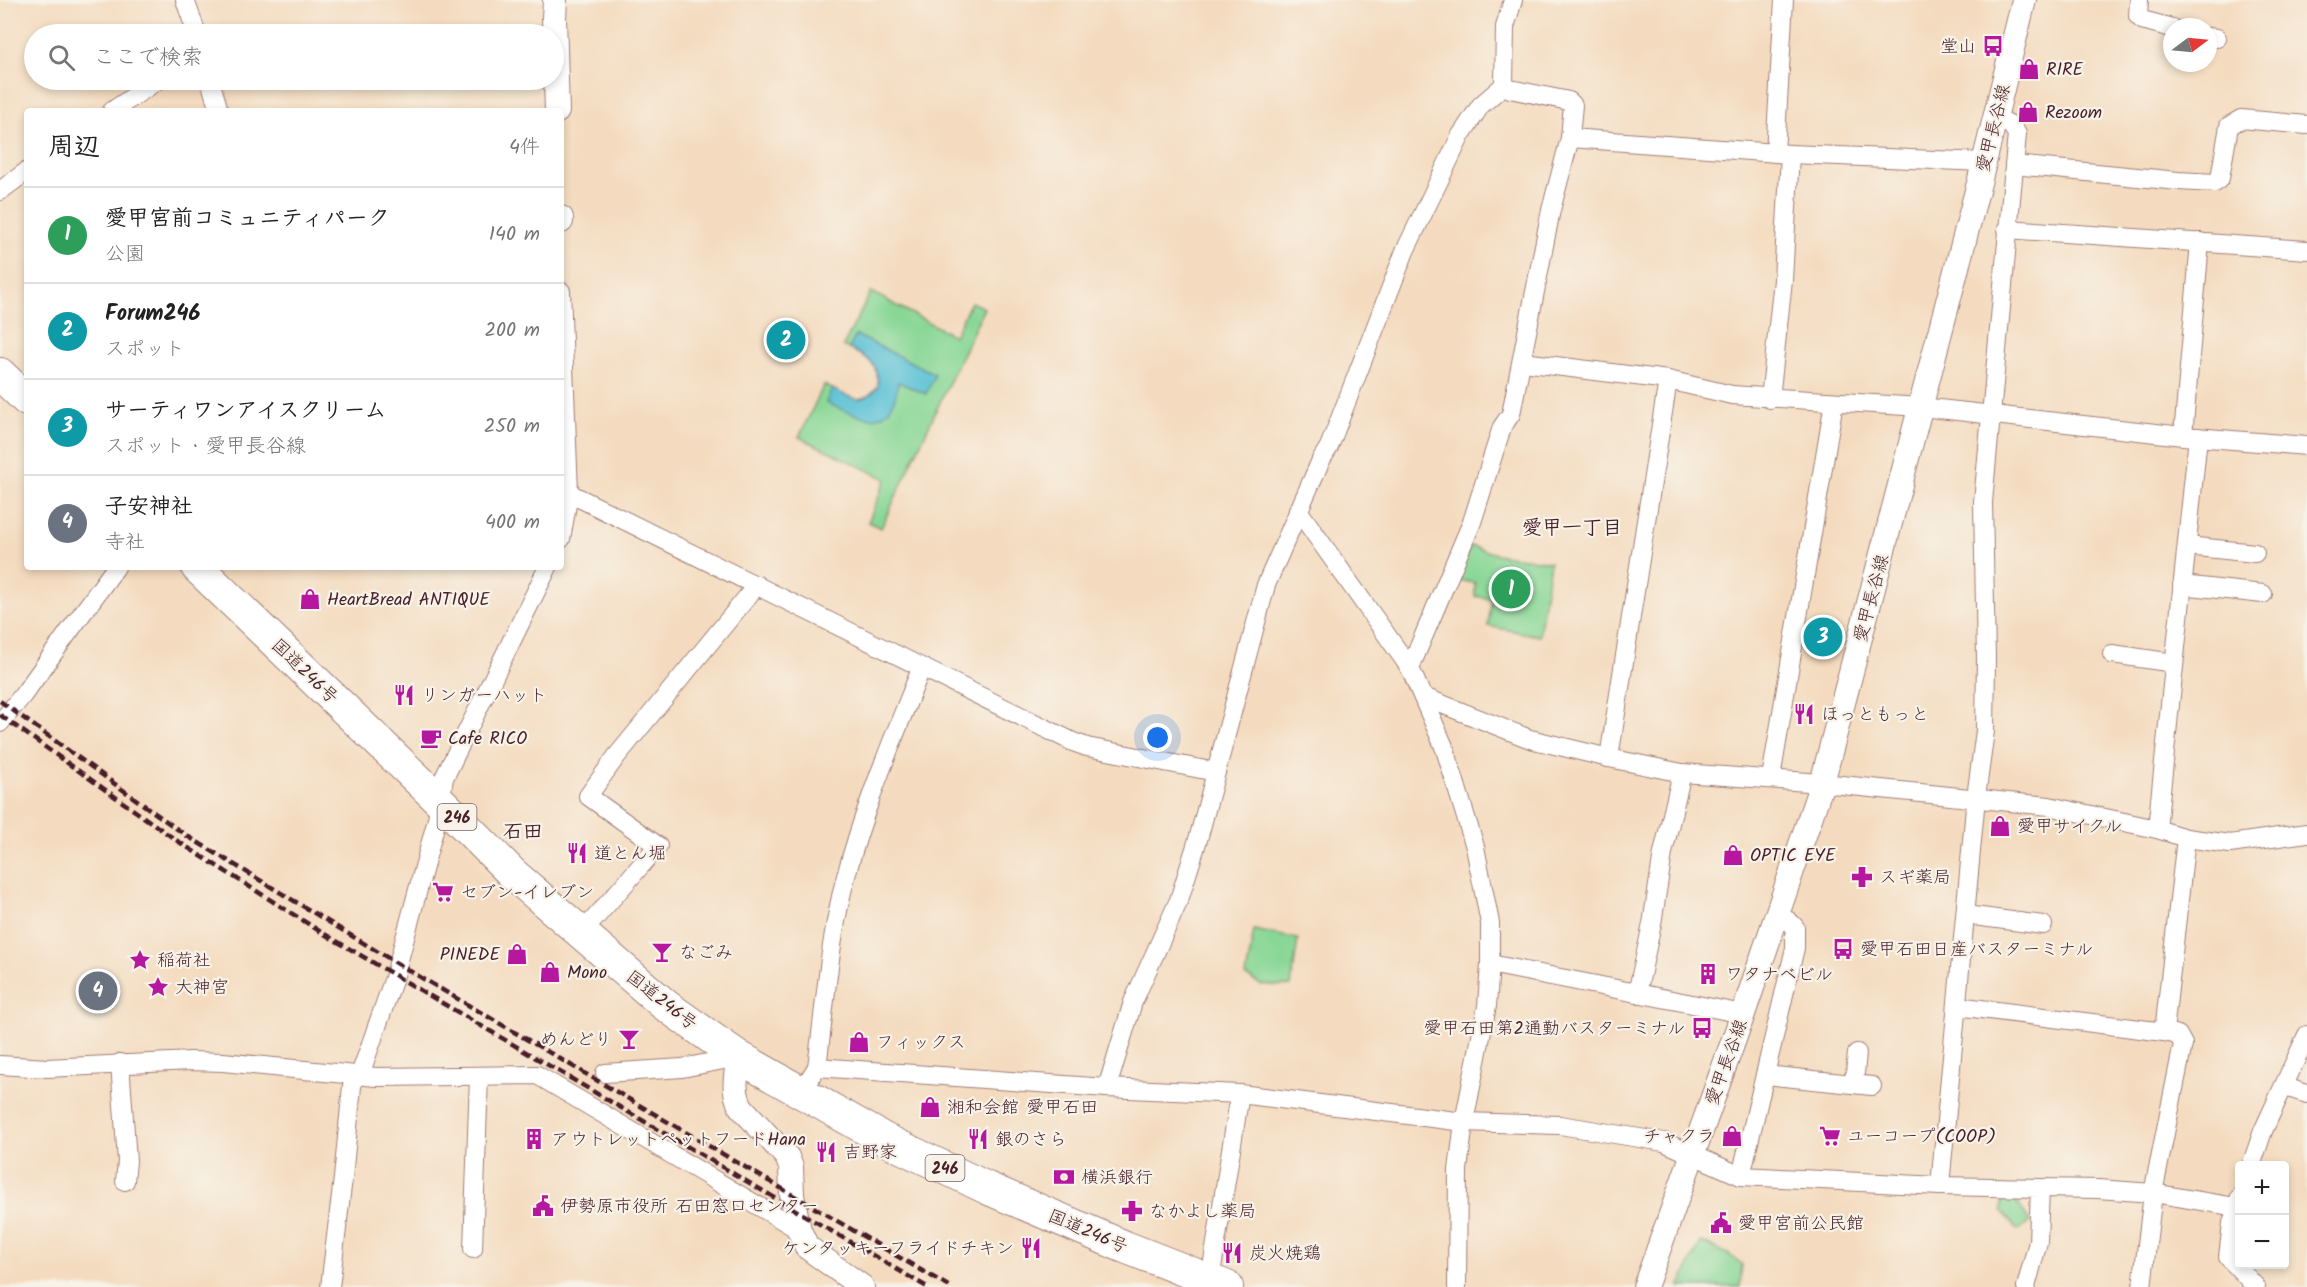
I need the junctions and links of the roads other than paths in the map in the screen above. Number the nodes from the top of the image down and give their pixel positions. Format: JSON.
{"nodes":[{"id":1,"x":184,"y":0,"type":"edge"},
{"id":2,"x":555,"y":0,"type":"edge"},
{"id":3,"x":1513,"y":0,"type":"edge"},
{"id":4,"x":1784,"y":0,"type":"edge"},
{"id":5,"x":2024,"y":0,"type":"edge"},
{"id":6,"x":2139,"y":0,"type":"edge"},
{"id":7,"x":192,"y":24,"type":"edge"},
{"id":8,"x":554,"y":24,"type":"edge"},
{"id":9,"x":2163,"y":29,"type":"edge"},
{"id":10,"x":1504,"y":85,"type":"junction"},
{"id":11,"x":143,"y":90,"type":"edge"},
{"id":12,"x":213,"y":90,"type":"edge"},
{"id":13,"x":556,"y":90,"type":"edge"},
{"id":14,"x":116,"y":108,"type":"edge"},
{"id":15,"x":218,"y":108,"type":"edge"},
{"id":16,"x":557,"y":108,"type":"edge"},
{"id":17,"x":1995,"y":117,"type":"junction"},
{"id":18,"x":2307,"y":126,"type":"edge"},
{"id":19,"x":1570,"y":138,"type":"junction"},
{"id":20,"x":1783,"y":153,"type":"junction"},
{"id":21,"x":1984,"y":162,"type":"junction"},
{"id":22,"x":2014,"y":165,"type":"junction"},
{"id":23,"x":24,"y":173,"type":"edge"},
{"id":24,"x":0,"y":191,"type":"edge"},
{"id":25,"x":2007,"y":229,"type":"junction"},
{"id":26,"x":2200,"y":242,"type":"junction"},
{"id":27,"x":2307,"y":250,"type":"edge"},
{"id":28,"x":1522,"y":362,"type":"junction"},
{"id":29,"x":564,"y":367,"type":"edge"},
{"id":30,"x":0,"y":374,"type":"edge"},
{"id":31,"x":1668,"y":380,"type":"junction"},
{"id":32,"x":24,"y":397,"type":"edge"},
{"id":33,"x":1770,"y":399,"type":"junction"},
{"id":34,"x":1834,"y":402,"type":"junction"},
{"id":35,"x":1921,"y":407,"type":"junction"},
{"id":36,"x":1991,"y":415,"type":"junction"},
{"id":37,"x":2191,"y":436,"type":"junction"},
{"id":38,"x":2307,"y":446,"type":"edge"},
{"id":39,"x":569,"y":494,"type":"junction"},
{"id":40,"x":1298,"y":510,"type":"junction"},
{"id":41,"x":564,"y":522,"type":"edge"},
{"id":42,"x":2187,"y":546,"type":"junction"},
{"id":43,"x":2248,"y":550,"type":"dead end"},
{"id":44,"x":114,"y":570,"type":"edge"},
{"id":45,"x":200,"y":570,"type":"edge"},
{"id":46,"x":547,"y":570,"type":"edge"},
{"id":47,"x":757,"y":585,"type":"junction"},
{"id":48,"x":2182,"y":585,"type":"junction"},
{"id":49,"x":2251,"y":590,"type":"dead end"},
{"id":50,"x":2112,"y":654,"type":"dead end"},
{"id":51,"x":2174,"y":663,"type":"junction"},
{"id":52,"x":1410,"y":668,"type":"junction"},
{"id":53,"x":921,"y":669,"type":"junction"},
{"id":54,"x":1424,"y":697,"type":"junction"},
{"id":55,"x":0,"y":723,"type":"edge"},
{"id":56,"x":1609,"y":758,"type":"junction"},
{"id":57,"x":1216,"y":772,"type":"junction"},
{"id":58,"x":1682,"y":773,"type":"junction"},
{"id":59,"x":1771,"y":778,"type":"junction"},
{"id":60,"x":1822,"y":783,"type":"junction"},
{"id":61,"x":1976,"y":797,"type":"junction"},
{"id":62,"x":440,"y":801,"type":"junction"},
{"id":63,"x":2157,"y":829,"type":"junction"},
{"id":64,"x":2307,"y":833,"type":"edge"},
{"id":65,"x":2186,"y":838,"type":"junction"},
{"id":66,"x":1966,"y":915,"type":"junction"},
{"id":67,"x":1777,"y":916,"type":"junction"},
{"id":68,"x":2043,"y":926,"type":"dead end"},
{"id":69,"x":581,"y":934,"type":"junction"},
{"id":70,"x":1490,"y":964,"type":"junction"},
{"id":71,"x":1636,"y":994,"type":"junction"},
{"id":72,"x":1957,"y":1006,"type":"junction"},
{"id":73,"x":1743,"y":1014,"type":"junction"},
{"id":74,"x":2164,"y":1032,"type":"junction"},
{"id":75,"x":2307,"y":1035,"type":"edge"},
{"id":76,"x":1857,"y":1053,"type":"dead end"},
{"id":77,"x":739,"y":1057,"type":"junction"},
{"id":78,"x":120,"y":1063,"type":"junction"},
{"id":79,"x":0,"y":1065,"type":"edge"},
{"id":80,"x":604,"y":1073,"type":"dead end"},
{"id":81,"x":1766,"y":1075,"type":"junction"},
{"id":82,"x":356,"y":1076,"type":"junction"},
{"id":83,"x":479,"y":1076,"type":"junction"},
{"id":84,"x":809,"y":1079,"type":"junction"},
{"id":85,"x":2285,"y":1086,"type":"junction"},
{"id":86,"x":1107,"y":1088,"type":"junction"},
{"id":87,"x":1240,"y":1094,"type":"junction"},
{"id":88,"x":2307,"y":1094,"type":"edge"},
{"id":89,"x":1464,"y":1122,"type":"junction"},
{"id":90,"x":1693,"y":1154,"type":"junction"},
{"id":91,"x":2253,"y":1161,"type":"edge"},
{"id":92,"x":1741,"y":1176,"type":"junction"},
{"id":93,"x":125,"y":1181,"type":"dead end"},
{"id":94,"x":1940,"y":1186,"type":"junction"},
{"id":95,"x":2040,"y":1188,"type":"junction"},
{"id":96,"x":2153,"y":1193,"type":"junction"},
{"id":97,"x":2235,"y":1202,"type":"edge"},
{"id":98,"x":2236,"y":1215,"type":"edge"},
{"id":99,"x":799,"y":1230,"type":"junction"},
{"id":100,"x":473,"y":1249,"type":"dead end"},
{"id":101,"x":853,"y":1284,"type":"edge"},
{"id":102,"x":1219,"y":1284,"type":"edge"},
{"id":103,"x":330,"y":1287,"type":"edge"},
{"id":104,"x":1457,"y":1287,"type":"edge"},
{"id":105,"x":1645,"y":1287,"type":"edge"},
{"id":106,"x":2026,"y":1287,"type":"edge"},
{"id":107,"x":2142,"y":1287,"type":"edge"},
{"id":108,"x":2256,"y":1287,"type":"edge"}],
"edges":[{"from":1,"to":7,"type":"street"},
{"from":2,"to":8,"type":"street"},
{"from":3,"to":10,"type":"street"},
{"from":4,"to":20,"type":"street"},
{"from":5,"to":17,"type":"street","name":"愛甲長谷線"},
{"from":6,"to":9,"type":"street"},
{"from":10,"to":19,"type":"street"},
{"from":10,"to":40,"type":"street"},
{"from":11,"to":14,"type":"street"},
{"from":12,"to":15,"type":"street"},
{"from":13,"to":16,"type":"street"},
{"from":17,"to":21,"type":"street","name":"愛甲長谷線"},
{"from":17,"to":22,"type":"street"},
{"from":18,"to":22,"type":"street"},
{"from":19,"to":20,"type":"street"},
{"from":19,"to":28,"type":"street"},
{"from":20,"to":21,"type":"street"},
{"from":20,"to":33,"type":"street"},
{"from":21,"to":35,"type":"street","name":"愛甲長谷線"},
{"from":22,"to":25,"type":"street"},
{"from":23,"to":24,"type":"street"},
{"from":25,"to":26,"type":"street"},
{"from":25,"to":36,"type":"street"},
{"from":26,"to":27,"type":"street"},
{"from":26,"to":37,"type":"street"},
{"from":28,"to":31,"type":"street"},
{"from":28,"to":52,"type":"street"},
{"from":29,"to":39,"type":"street"},
{"from":30,"to":32,"type":"highway"},
{"from":31,"to":33,"type":"street"},
{"from":31,"to":56,"type":"street"},
{"from":33,"to":34,"type":"street"},
{"from":34,"to":35,"type":"street"},
{"from":34,"to":59,"type":"street"},
{"from":35,"to":36,"type":"street"},
{"from":35,"to":60,"type":"street","name":"愛甲長谷線"},
{"from":36,"to":37,"type":"street"},
{"from":36,"to":61,"type":"street"},
{"from":37,"to":38,"type":"street"},
{"from":37,"to":42,"type":"street"},
{"from":39,"to":41,"type":"street"},
{"from":39,"to":47,"type":"street"},
{"from":40,"to":52,"type":"street"},
{"from":40,"to":57,"type":"street"},
{"from":42,"to":43,"type":"street"},
{"from":42,"to":48,"type":"street"},
{"from":44,"to":55,"type":"street"},
{"from":45,"to":62,"type":"highway","name":"国道246号","number":"246"},
{"from":46,"to":62,"type":"street"},
{"from":47,"to":53,"type":"street"},
{"from":47,"to":69,"type":"street"},
{"from":48,"to":49,"type":"street"},
{"from":48,"to":51,"type":"street"},
{"from":50,"to":51,"type":"street"},
{"from":51,"to":63,"type":"street"},
{"from":52,"to":54,"type":"street"},
{"from":53,"to":57,"type":"street"},
{"from":53,"to":84,"type":"street"},
{"from":54,"to":56,"type":"street"},
{"from":54,"to":70,"type":"street"},
{"from":56,"to":58,"type":"street"},
{"from":57,"to":86,"type":"street"},
{"from":58,"to":59,"type":"street"},
{"from":58,"to":71,"type":"street"},
{"from":59,"to":60,"type":"street"},
{"from":60,"to":61,"type":"street"},
{"from":60,"to":67,"type":"street","name":"愛甲長谷線"},
{"from":61,"to":63,"type":"street"},
{"from":61,"to":66,"type":"street"},
{"from":62,"to":69,"type":"highway","name":"国道246号","number":"246"},
{"from":62,"to":82,"type":"street"},
{"from":63,"to":65,"type":"street"},
{"from":64,"to":65,"type":"street"},
{"from":65,"to":74,"type":"street"},
{"from":66,"to":68,"type":"street"},
{"from":66,"to":72,"type":"street"},
{"from":67,"to":73,"type":"street","name":"愛甲長谷線"},
{"from":67,"to":81,"type":"street"},
{"from":69,"to":77,"type":"highway","name":"国道246号","number":"246"},
{"from":70,"to":71,"type":"street"},
{"from":70,"to":89,"type":"street"},
{"from":71,"to":73,"type":"street"},
{"from":72,"to":74,"type":"street"},
{"from":72,"to":94,"type":"street"},
{"from":73,"to":90,"type":"street","name":"愛甲長谷線"},
{"from":74,"to":96,"type":"street"},
{"from":75,"to":85,"type":"street"},
{"from":76,"to":81,"type":"street"},
{"from":77,"to":80,"type":"street"},
{"from":77,"to":84,"type":"highway","name":"国道246号","number":"246"},
{"from":77,"to":99,"type":"street"},
{"from":78,"to":79,"type":"street"},
{"from":78,"to":82,"type":"street"},
{"from":78,"to":93,"type":"street"},
{"from":81,"to":92,"type":"street"},
{"from":82,"to":83,"type":"street"},
{"from":82,"to":103,"type":"street"},
{"from":83,"to":99,"type":"street"},
{"from":83,"to":100,"type":"street"},
{"from":84,"to":86,"type":"street"},
{"from":84,"to":102,"type":"highway","name":"国道246号","number":"246"},
{"from":85,"to":88,"type":"street"},
{"from":85,"to":91,"type":"street"},
{"from":86,"to":87,"type":"street"},
{"from":87,"to":89,"type":"street"},
{"from":87,"to":102,"type":"street"},
{"from":89,"to":90,"type":"street"},
{"from":89,"to":104,"type":"street"},
{"from":90,"to":92,"type":"street"},
{"from":90,"to":105,"type":"street","name":"愛甲長谷線"},
{"from":92,"to":94,"type":"street"},
{"from":94,"to":95,"type":"street"},
{"from":95,"to":96,"type":"street"},
{"from":95,"to":106,"type":"street"},
{"from":96,"to":97,"type":"street"},
{"from":96,"to":107,"type":"street"},
{"from":98,"to":108,"type":"street"},
{"from":99,"to":101,"type":"street"}]}
